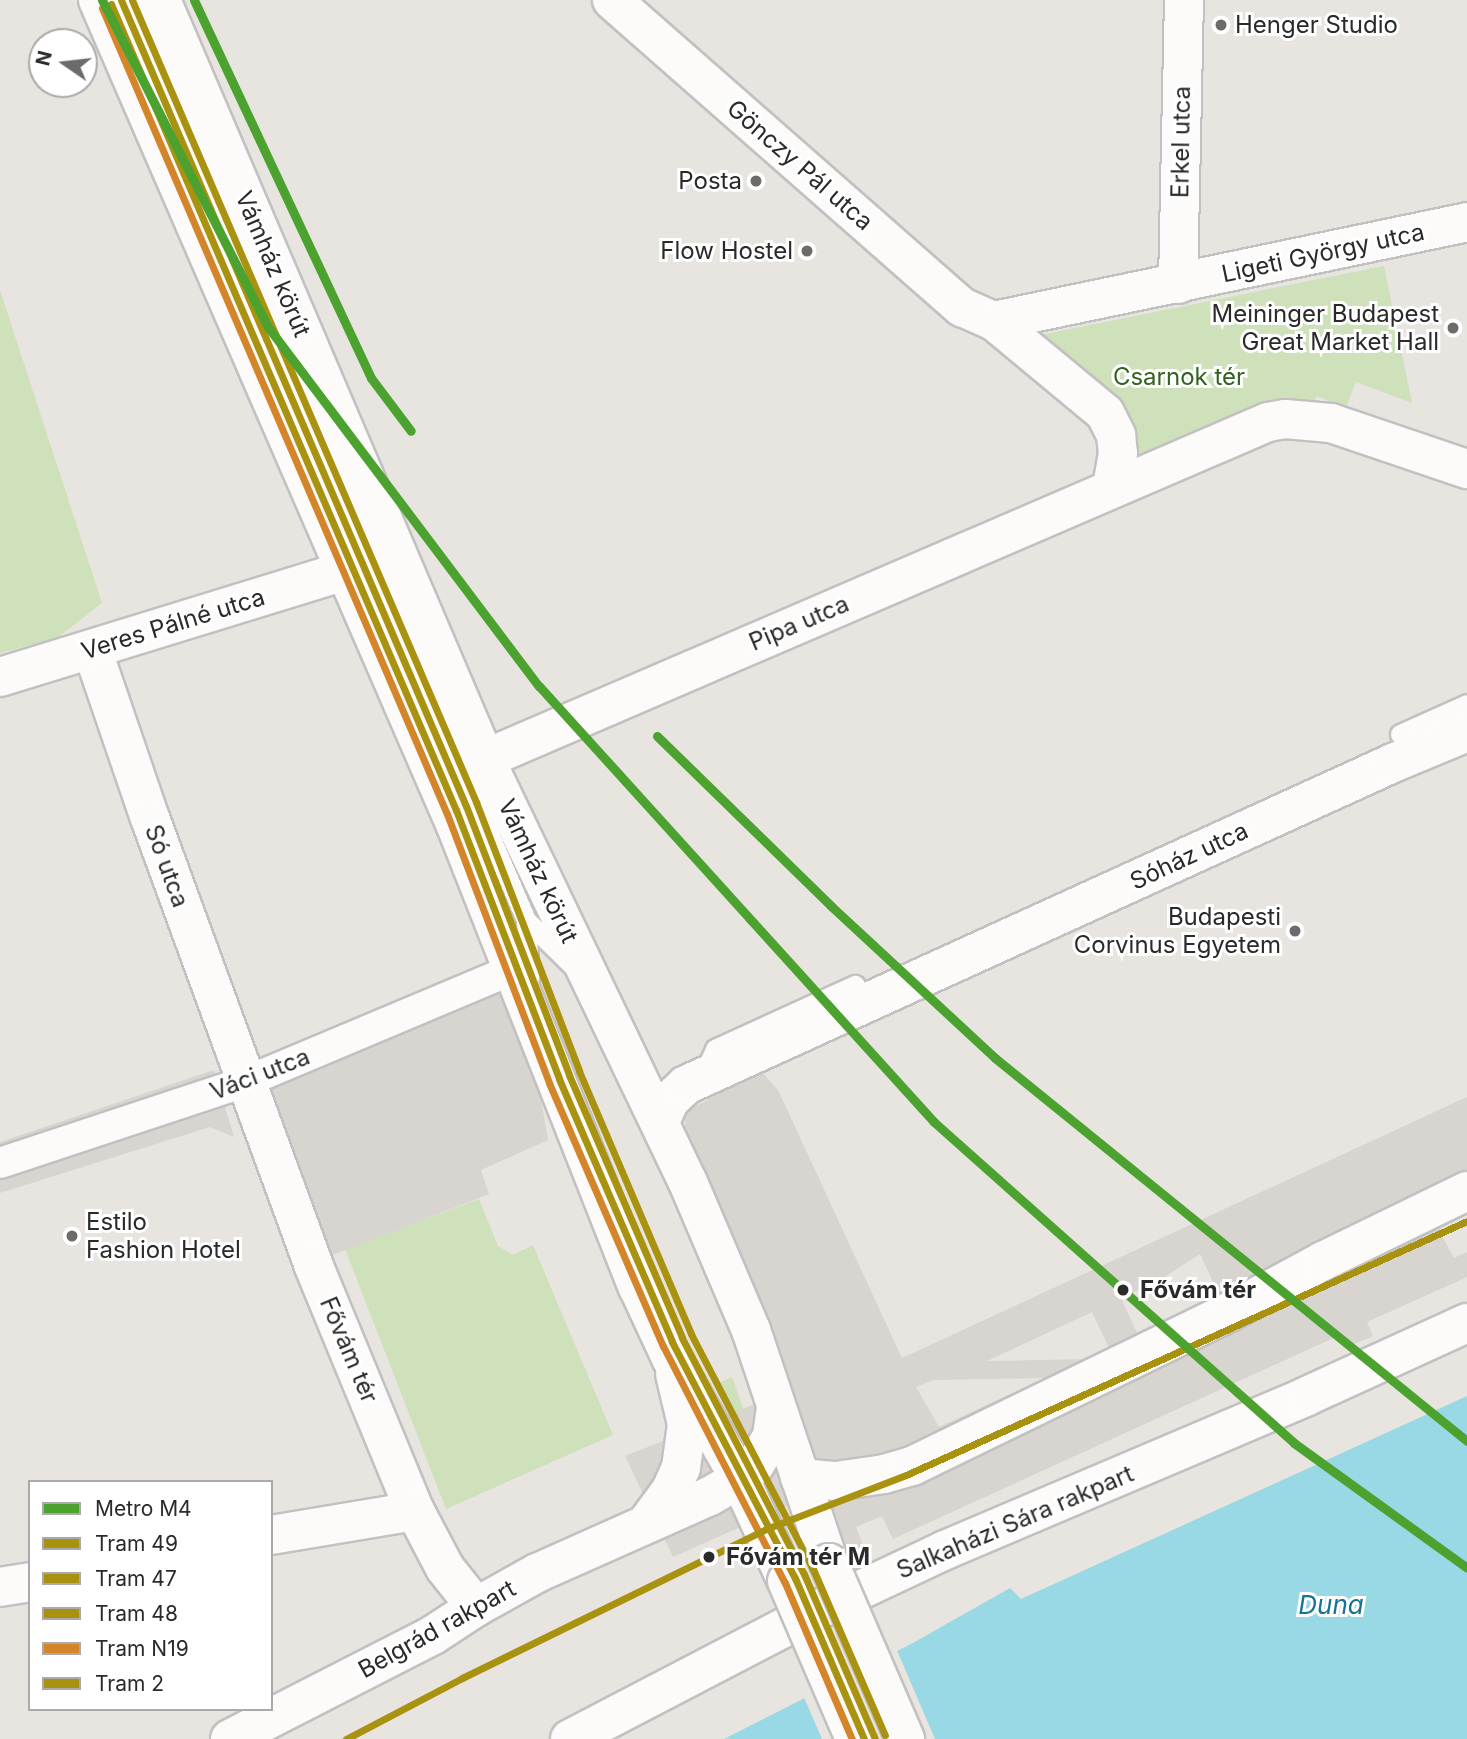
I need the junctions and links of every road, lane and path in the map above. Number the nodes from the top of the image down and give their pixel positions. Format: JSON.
{"nodes":[{"id":1,"x":98,"y":0,"type":"edge"},
{"id":2,"x":131,"y":0,"type":"edge"},
{"id":3,"x":161,"y":0,"type":"edge"},
{"id":4,"x":612,"y":0,"type":"edge"},
{"id":5,"x":1184,"y":0,"type":"edge"},
{"id":6,"x":1467,"y":222,"type":"edge"},
{"id":7,"x":1178,"y":284,"type":"junction"},
{"id":8,"x":994,"y":321,"type":"junction"},
{"id":9,"x":1467,"y":469,"type":"edge"},
{"id":10,"x":1112,"y":487,"type":"junction"},
{"id":11,"x":345,"y":570,"type":"junction"},
{"id":12,"x":92,"y":649,"type":"junction"},
{"id":13,"x":0,"y":677,"type":"edge"},
{"id":14,"x":1467,"y":704,"type":"edge"},
{"id":15,"x":1467,"y":732,"type":"edge"},
{"id":16,"x":1400,"y":734,"type":"dead end"},
{"id":17,"x":473,"y":764,"type":"junction"},
{"id":18,"x":526,"y":920,"type":"junction"},
{"id":19,"x":514,"y":969,"type":"junction"},
{"id":20,"x":590,"y":983,"type":"junction"},
{"id":21,"x":855,"y":985,"type":"dead end"},
{"id":22,"x":530,"y":1009,"type":"junction"},
{"id":23,"x":703,"y":1077,"type":"junction"},
{"id":24,"x":245,"y":1082,"type":"junction"},
{"id":25,"x":660,"y":1122,"type":"junction"},
{"id":26,"x":0,"y":1163,"type":"edge"},
{"id":27,"x":1467,"y":1191,"type":"edge"},
{"id":28,"x":1467,"y":1322,"type":"edge"},
{"id":29,"x":671,"y":1359,"type":"junction"},
{"id":30,"x":776,"y":1409,"type":"junction"},
{"id":31,"x":800,"y":1478,"type":"junction"},
{"id":32,"x":740,"y":1479,"type":"junction"},
{"id":33,"x":415,"y":1511,"type":"junction"},
{"id":34,"x":646,"y":1524,"type":"junction"},
{"id":35,"x":273,"y":1535,"type":"edge"},
{"id":36,"x":28,"y":1582,"type":"edge"},
{"id":37,"x":0,"y":1587,"type":"edge"},
{"id":38,"x":476,"y":1607,"type":"junction"},
{"id":39,"x":230,"y":1739,"type":"edge"},
{"id":40,"x":570,"y":1739,"type":"edge"},
{"id":41,"x":855,"y":1739,"type":"edge"},
{"id":42,"x":905,"y":1739,"type":"edge"}],
"edges":[{"from":1,"to":11,"type":"street"},
{"from":2,"to":17,"type":"lane","name":"Vámház körút"},
{"from":3,"to":17,"type":"street","name":"Vámház körút"},
{"from":4,"to":8,"type":"street","name":"Gönczy Pál utca"},
{"from":5,"to":7,"type":"street","name":"Erkel utca"},
{"from":6,"to":7,"type":"street","name":"Ligeti György utca"},
{"from":7,"to":8,"type":"street"},
{"from":8,"to":10,"type":"street"},
{"from":9,"to":10,"type":"street"},
{"from":10,"to":17,"type":"street","name":"Pipa utca"},
{"from":11,"to":12,"type":"street","name":"Veres Pálné utca"},
{"from":11,"to":19,"type":"street"},
{"from":12,"to":13,"type":"street","name":"Veres Pálné utca"},
{"from":12,"to":24,"type":"street","name":"Só utca"},
{"from":14,"to":16,"type":"lane"},
{"from":15,"to":23,"type":"street","name":"Sóház utca"},
{"from":17,"to":18,"type":"lane","name":"Vámház körút"},
{"from":17,"to":20,"type":"street","name":"Vámház körút"},
{"from":18,"to":20,"type":"lane","name":"Vámház körút"},
{"from":18,"to":22,"type":"lane","name":"Vámház körút"},
{"from":19,"to":22,"type":"street"},
{"from":19,"to":24,"type":"street","name":"Váci utca"},
{"from":20,"to":25,"type":"street","name":"Vámház körút"},
{"from":21,"to":23,"type":"lane"},
{"from":22,"to":29,"type":"street"},
{"from":23,"to":25,"type":"street","name":"Sóház utca"},
{"from":24,"to":26,"type":"street","name":"Váci utca"},
{"from":24,"to":33,"type":"street","name":"Fővám tér"},
{"from":25,"to":30,"type":"street"},
{"from":27,"to":31,"type":"street"},
{"from":28,"to":40,"type":"street","name":"Salkaházi Sára rakpart"},
{"from":29,"to":32,"type":"street"},
{"from":29,"to":34,"type":"street"},
{"from":30,"to":31,"type":"street"},
{"from":30,"to":32,"type":"street"},
{"from":31,"to":42,"type":"street","bridge":true},
{"from":32,"to":34,"type":"street"},
{"from":32,"to":41,"type":"street","bridge":true},
{"from":33,"to":35,"type":"street"},
{"from":33,"to":38,"type":"street","name":"Fővám tér"},
{"from":34,"to":38,"type":"street","name":"Belgrád rakpart"},
{"from":36,"to":37,"type":"street"},
{"from":38,"to":39,"type":"street","name":"Belgrád rakpart"}]}
